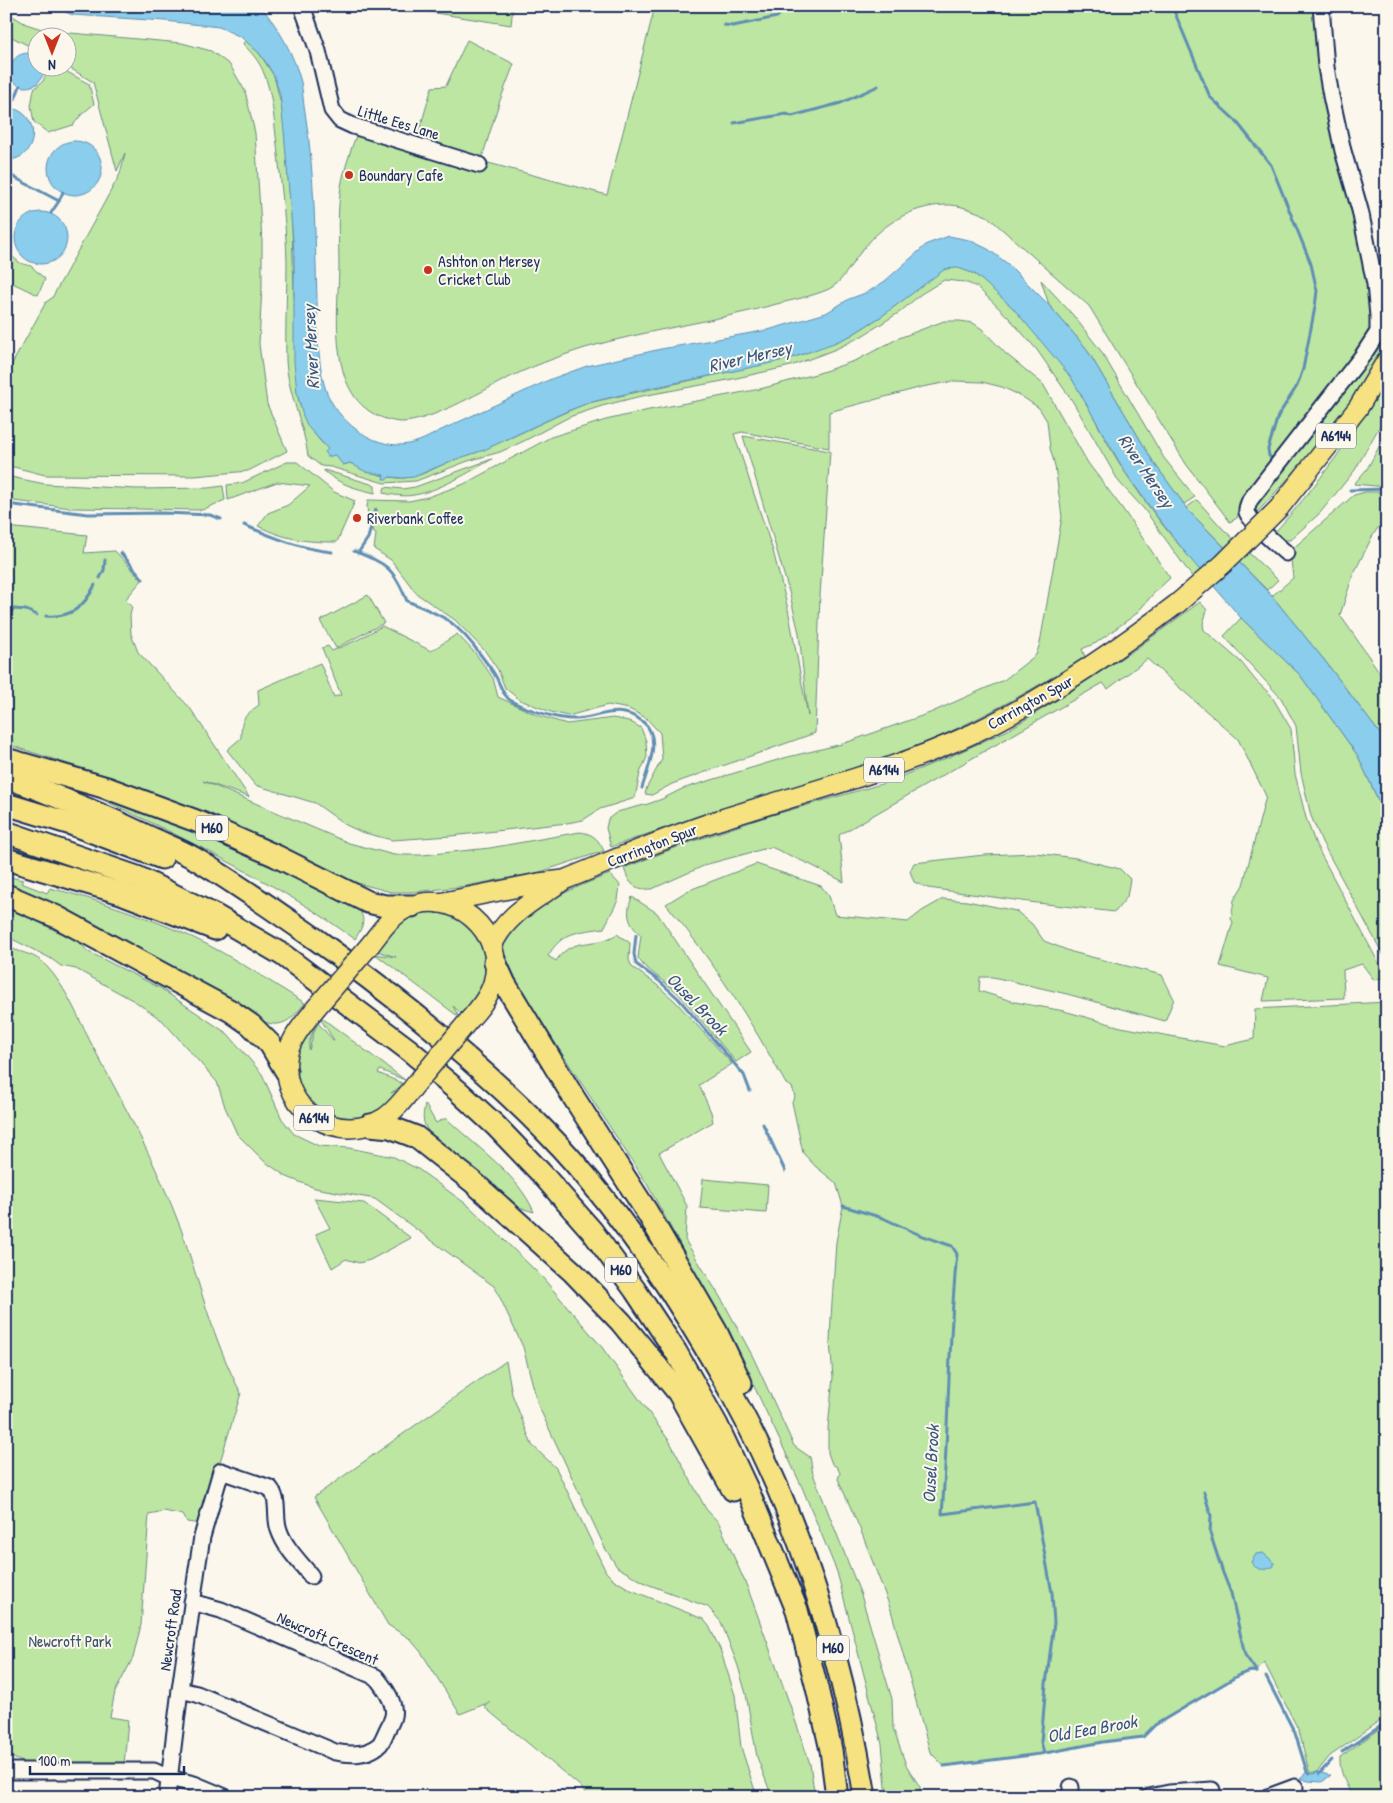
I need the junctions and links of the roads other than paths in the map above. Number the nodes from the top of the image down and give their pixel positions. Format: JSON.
{"nodes":[{"id":1,"x":302,"y":6,"type":"edge"},
{"id":2,"x":1321,"y":6,"type":"edge"},
{"id":3,"x":479,"y":165,"type":"dead end"},
{"id":4,"x":1387,"y":360,"type":"edge"},
{"id":5,"x":1286,"y":553,"type":"dead end"},
{"id":6,"x":6,"y":759,"type":"edge"},
{"id":7,"x":6,"y":778,"type":"edge"},
{"id":8,"x":6,"y":804,"type":"edge"},
{"id":9,"x":6,"y":832,"type":"edge"},
{"id":10,"x":6,"y":859,"type":"edge"},
{"id":11,"x":564,"y":880,"type":"junction"},
{"id":12,"x":6,"y":895,"type":"edge"},
{"id":13,"x":439,"y":903,"type":"junction"},
{"id":14,"x":412,"y":906,"type":"junction"},
{"id":15,"x":292,"y":923,"type":"junction"},
{"id":16,"x":494,"y":954,"type":"junction"},
{"id":17,"x":283,"y":955,"type":"junction"},
{"id":18,"x":286,"y":1071,"type":"junction"},
{"id":19,"x":370,"y":1125,"type":"junction"},
{"id":20,"x":785,"y":1504,"type":"junction"},
{"id":21,"x":311,"y":1576,"type":"dead end"},
{"id":22,"x":192,"y":1602,"type":"junction"},
{"id":23,"x":817,"y":1688,"type":"junction"},
{"id":24,"x":180,"y":1690,"type":"junction"},
{"id":25,"x":10,"y":1771,"type":"dead end"},
{"id":26,"x":169,"y":1778,"type":"junction"},
{"id":27,"x":1295,"y":1787,"type":"dead end"},
{"id":28,"x":1212,"y":1793,"type":"edge"},
{"id":29,"x":167,"y":1797,"type":"edge"},
{"id":30,"x":225,"y":1797,"type":"edge"},
{"id":31,"x":838,"y":1797,"type":"edge"},
{"id":32,"x":865,"y":1797,"type":"edge"},
{"id":33,"x":1149,"y":1797,"type":"edge"},
{"id":34,"x":1268,"y":1797,"type":"edge"}],
"edges":[{"from":1,"to":3,"type":"street","name":"Little Ees Lane"},
{"from":2,"to":5,"type":"street"},
{"from":4,"to":11,"type":"main road","name":"Carrington Spur","number":"A6144","bridge":true},
{"from":6,"to":14,"type":"highway","number":"M60"},
{"from":7,"to":15,"type":"highway","number":"M60"},
{"from":8,"to":15,"type":"highway","number":"M60"},
{"from":9,"to":17,"type":"highway","number":"M60"},
{"from":10,"to":17,"type":"highway","number":"M60"},
{"from":11,"to":13,"type":"main road","name":"Carrington Spur","number":"A6144"},
{"from":11,"to":16,"type":"main road","name":"Carrington Spur","number":"A6144"},
{"from":12,"to":18,"type":"highway"},
{"from":13,"to":14,"type":"main road","number":"A6144"},
{"from":13,"to":16,"type":"main road","number":"A6144"},
{"from":14,"to":18,"type":"main road","number":"A6144","bridge":true},
{"from":15,"to":20,"type":"highway","number":"M60"},
{"from":16,"to":19,"type":"main road","number":"A6144","bridge":true},
{"from":16,"to":20,"type":"highway","number":"M60"},
{"from":17,"to":23,"type":"highway","number":"M60"},
{"from":18,"to":19,"type":"main road","number":"A6144"},
{"from":19,"to":23,"type":"highway","number":"M60"},
{"from":20,"to":32,"type":"highway","number":"M60"},
{"from":21,"to":22,"type":"street","name":"Newcroft Road"},
{"from":22,"to":24,"type":"street","name":"Newcroft Road"},
{"from":22,"to":24,"type":"street","name":"Newcroft Crescent"},
{"from":23,"to":31,"type":"highway","number":"M60"},
{"from":24,"to":26,"type":"street","name":"Newcroft Road"},
{"from":25,"to":26,"type":"street"},
{"from":26,"to":29,"type":"street","name":"Newcroft Road"},
{"from":26,"to":30,"type":"street"},
{"from":27,"to":34,"type":"street"},
{"from":28,"to":33,"type":"street"}]}
